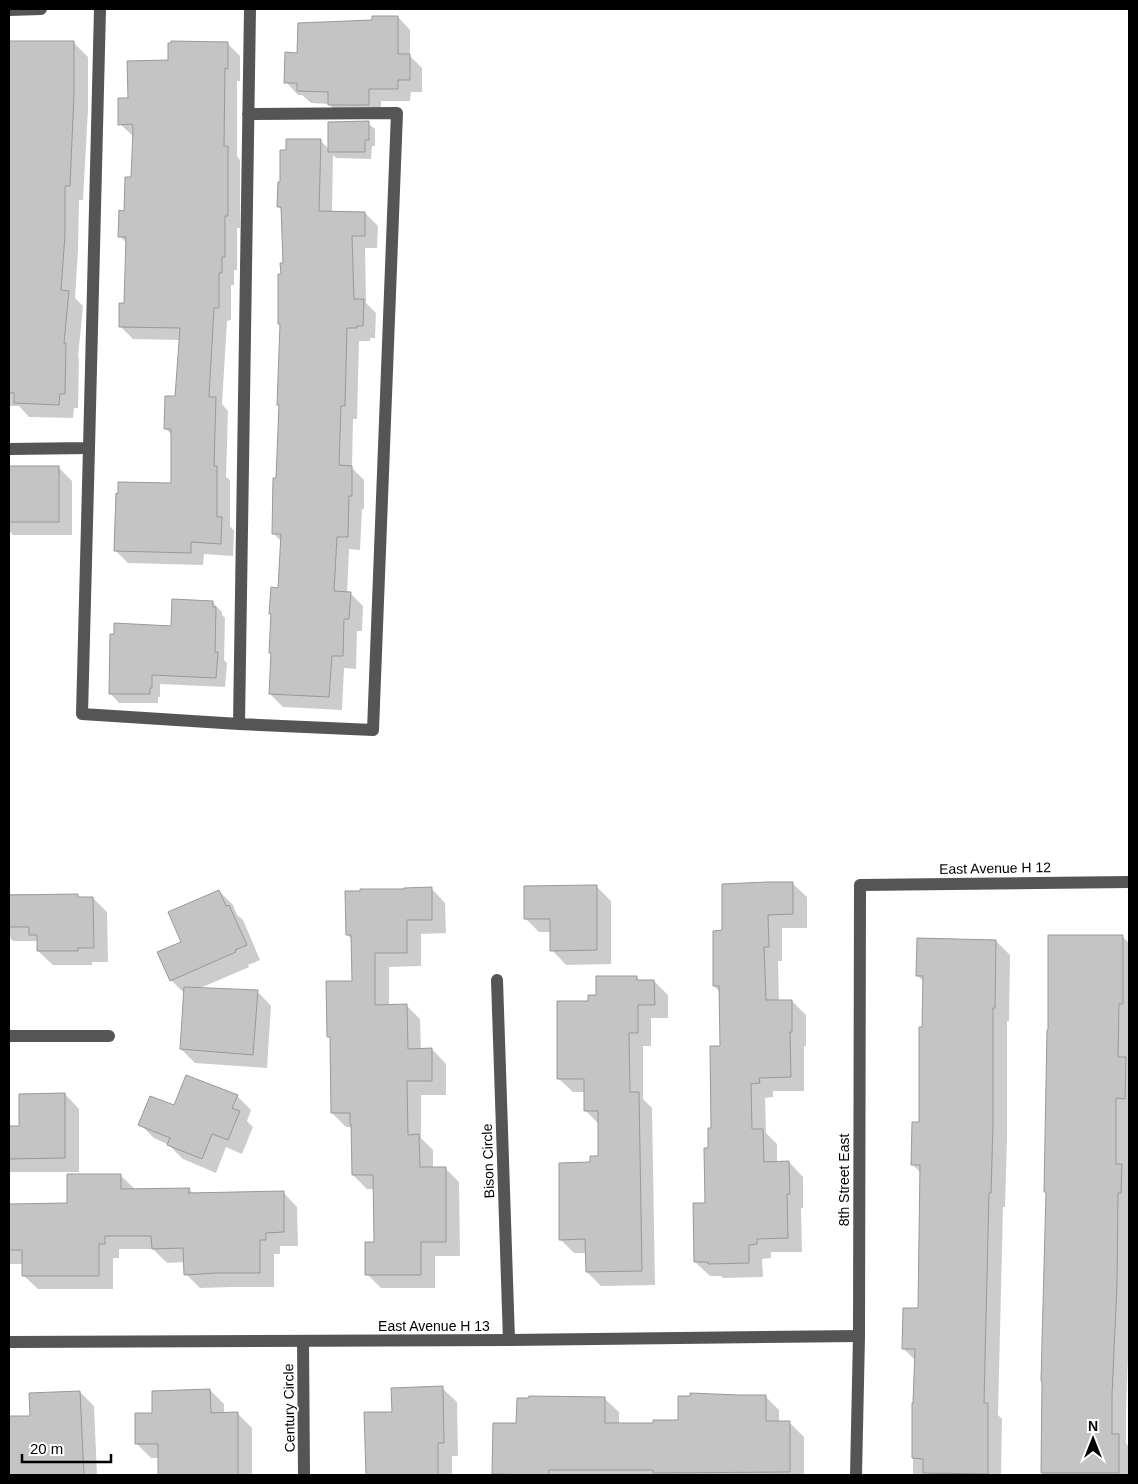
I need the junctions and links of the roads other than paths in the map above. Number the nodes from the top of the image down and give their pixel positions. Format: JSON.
{"nodes":[{"id":1,"x":41,"y":9,"type":"edge"},
{"id":2,"x":100,"y":9,"type":"edge"},
{"id":3,"x":250,"y":9,"type":"edge"},
{"id":4,"x":9,"y":10,"type":"edge"},
{"id":5,"x":248,"y":114,"type":"junction"},
{"id":6,"x":89,"y":448,"type":"junction"},
{"id":7,"x":9,"y":449,"type":"edge"},
{"id":8,"x":239,"y":724,"type":"junction"},
{"id":9,"x":1129,"y":882,"type":"edge"},
{"id":10,"x":860,"y":885,"type":"joint"},
{"id":11,"x":497,"y":980,"type":"dead end"},
{"id":12,"x":9,"y":1036,"type":"edge"},
{"id":13,"x":109,"y":1036,"type":"dead end"},
{"id":14,"x":859,"y":1336,"type":"junction"},
{"id":15,"x":509,"y":1340,"type":"junction"},
{"id":16,"x":303,"y":1341,"type":"junction"},
{"id":17,"x":9,"y":1342,"type":"edge"},
{"id":18,"x":304,"y":1475,"type":"edge"},
{"id":19,"x":856,"y":1475,"type":"edge"}],
"edges":[{"from":1,"to":4,"type":"street"},
{"from":2,"to":6,"type":"street"},
{"from":3,"to":5,"type":"street"},
{"from":5,"to":8,"type":"street"},
{"from":5,"to":8,"type":"street"},
{"from":6,"to":7,"type":"street"},
{"from":6,"to":8,"type":"street"},
{"from":9,"to":10,"type":"street","name":"East Avenue H 12"},
{"from":10,"to":14,"type":"street","name":"8th Street East"},
{"from":11,"to":15,"type":"street","name":"Bison Circle"},
{"from":12,"to":13,"type":"street"},
{"from":14,"to":15,"type":"street","name":"East Avenue H 13"},
{"from":14,"to":19,"type":"street","name":"8th Street East"},
{"from":15,"to":16,"type":"street","name":"East Avenue H 13"},
{"from":16,"to":17,"type":"street","name":"East Avenue H 13"},
{"from":16,"to":18,"type":"street","name":"Century Circle"}]}
